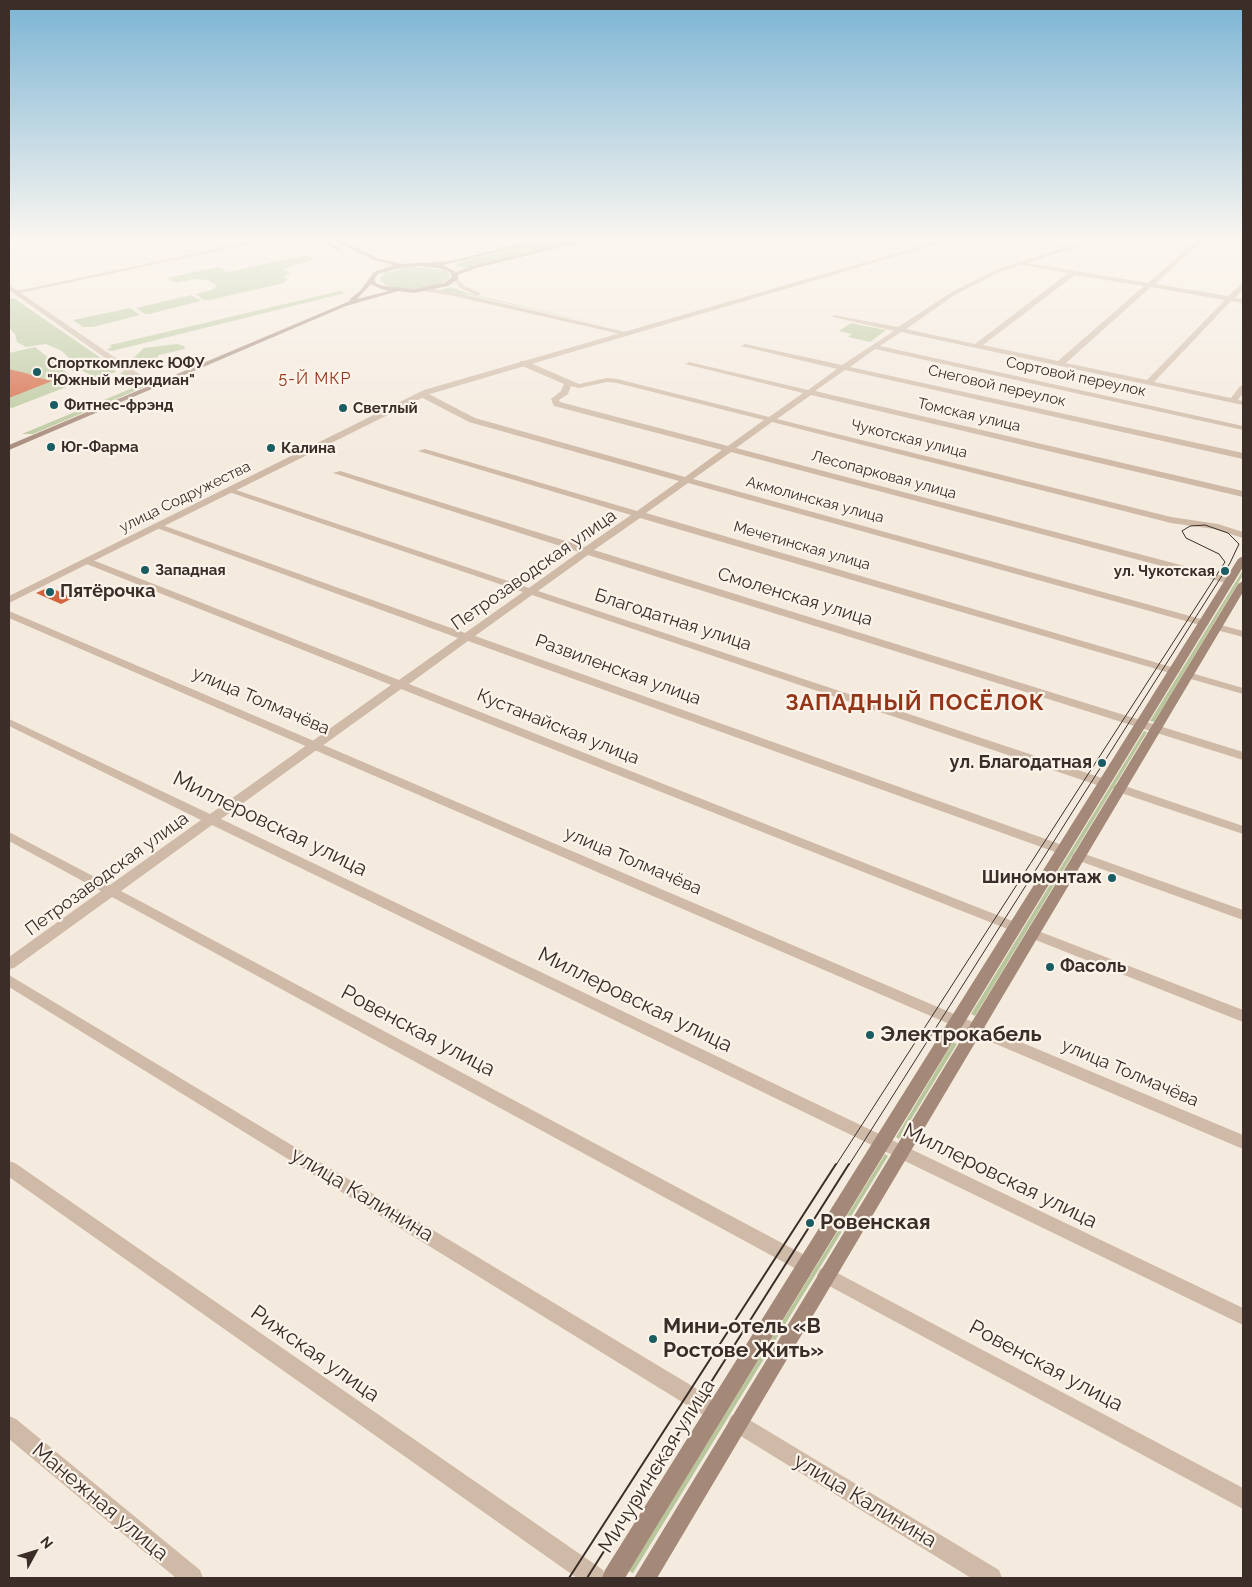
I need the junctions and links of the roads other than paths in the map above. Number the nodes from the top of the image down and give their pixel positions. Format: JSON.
{"nodes":[{"id":1,"x":42,"y":312,"type":"edge"},
{"id":2,"x":327,"y":312,"type":"edge"},
{"id":3,"x":531,"y":312,"type":"edge"},
{"id":4,"x":559,"y":312,"type":"edge"},
{"id":5,"x":698,"y":312,"type":"edge"},
{"id":6,"x":926,"y":312,"type":"edge"},
{"id":7,"x":1022,"y":312,"type":"edge"},
{"id":8,"x":1120,"y":312,"type":"edge"},
{"id":9,"x":1217,"y":312,"type":"edge"},
{"id":10,"x":835,"y":316,"type":"dead end"},
{"id":11,"x":636,"y":330,"type":"junction"},
{"id":12,"x":900,"y":330,"type":"junction"},
{"id":13,"x":625,"y":334,"type":"junction"},
{"id":14,"x":745,"y":346,"type":"dead end"},
{"id":15,"x":977,"y":346,"type":"junction"},
{"id":16,"x":874,"y":347,"type":"junction"},
{"id":17,"x":523,"y":363,"type":"junction"},
{"id":18,"x":689,"y":364,"type":"dead end"},
{"id":19,"x":1060,"y":364,"type":"junction"},
{"id":20,"x":843,"y":368,"type":"junction"},
{"id":21,"x":568,"y":383,"type":"junction"},
{"id":22,"x":1149,"y":383,"type":"junction"},
{"id":23,"x":152,"y":387,"type":"junction"},
{"id":24,"x":1243,"y":388,"type":"edge"},
{"id":25,"x":810,"y":392,"type":"junction"},
{"id":26,"x":422,"y":394,"type":"junction"},
{"id":27,"x":1233,"y":401,"type":"junction"},
{"id":28,"x":1243,"y":403,"type":"edge"},
{"id":29,"x":772,"y":419,"type":"junction"},
{"id":30,"x":1243,"y":428,"type":"edge"},
{"id":31,"x":9,"y":448,"type":"edge"},
{"id":32,"x":730,"y":449,"type":"junction"},
{"id":33,"x":422,"y":451,"type":"dead end"},
{"id":34,"x":1243,"y":456,"type":"edge"},
{"id":35,"x":336,"y":473,"type":"dead end"},
{"id":36,"x":688,"y":480,"type":"junction"},
{"id":37,"x":230,"y":491,"type":"junction"},
{"id":38,"x":1243,"y":494,"type":"edge"},
{"id":39,"x":641,"y":514,"type":"junction"},
{"id":40,"x":159,"y":527,"type":"junction"},
{"id":41,"x":1243,"y":535,"type":"edge"},
{"id":42,"x":588,"y":551,"type":"junction"},
{"id":43,"x":1243,"y":559,"type":"edge"},
{"id":44,"x":84,"y":563,"type":"junction"},
{"id":45,"x":1236,"y":582,"type":"edge"},
{"id":46,"x":9,"y":590,"type":"edge"},
{"id":47,"x":531,"y":592,"type":"junction"},
{"id":48,"x":9,"y":600,"type":"edge"},
{"id":49,"x":9,"y":614,"type":"edge"},
{"id":50,"x":1211,"y":625,"type":"junction"},
{"id":51,"x":1243,"y":634,"type":"edge"},
{"id":52,"x":468,"y":636,"type":"junction"},
{"id":53,"x":1181,"y":673,"type":"junction"},
{"id":54,"x":400,"y":685,"type":"junction"},
{"id":55,"x":1243,"y":691,"type":"edge"},
{"id":56,"x":9,"y":722,"type":"edge"},
{"id":57,"x":1148,"y":726,"type":"junction"},
{"id":58,"x":314,"y":746,"type":"junction"},
{"id":59,"x":1243,"y":756,"type":"edge"},
{"id":60,"x":1111,"y":786,"type":"junction"},
{"id":61,"x":211,"y":819,"type":"junction"},
{"id":62,"x":1243,"y":830,"type":"edge"},
{"id":63,"x":9,"y":836,"type":"edge"},
{"id":64,"x":1063,"y":850,"type":"junction"},
{"id":65,"x":1079,"y":856,"type":"junction"},
{"id":66,"x":111,"y":892,"type":"junction"},
{"id":67,"x":1243,"y":915,"type":"edge"},
{"id":68,"x":1015,"y":927,"type":"junction"},
{"id":69,"x":1033,"y":934,"type":"junction"},
{"id":70,"x":9,"y":964,"type":"edge"},
{"id":71,"x":9,"y":980,"type":"edge"},
{"id":72,"x":1243,"y":1016,"type":"edge"},
{"id":73,"x":957,"y":1022,"type":"junction"},
{"id":74,"x":975,"y":1030,"type":"junction"},
{"id":75,"x":882,"y":1142,"type":"junction"},
{"id":76,"x":1243,"y":1142,"type":"edge"},
{"id":77,"x":902,"y":1152,"type":"junction"},
{"id":78,"x":9,"y":1168,"type":"edge"},
{"id":79,"x":806,"y":1265,"type":"junction"},
{"id":80,"x":826,"y":1275,"type":"junction"},
{"id":81,"x":1243,"y":1317,"type":"edge"},
{"id":82,"x":715,"y":1411,"type":"junction"},
{"id":83,"x":738,"y":1423,"type":"junction"},
{"id":84,"x":9,"y":1426,"type":"edge"},
{"id":85,"x":1243,"y":1499,"type":"edge"},
{"id":86,"x":192,"y":1578,"type":"edge"},
{"id":87,"x":595,"y":1578,"type":"edge"},
{"id":88,"x":613,"y":1578,"type":"edge"},
{"id":89,"x":645,"y":1578,"type":"edge"},
{"id":90,"x":992,"y":1578,"type":"edge"}],
"edges":[{"from":1,"to":23,"type":"street"},
{"from":2,"to":23,"type":"main road"},
{"from":3,"to":13,"type":"street"},
{"from":4,"to":11,"type":"street"},
{"from":5,"to":11,"type":"street","name":"улица Содружества"},
{"from":6,"to":12,"type":"street","name":"Петрозаводская улица"},
{"from":7,"to":15,"type":"street"},
{"from":8,"to":19,"type":"street"},
{"from":9,"to":22,"type":"street"},
{"from":10,"to":12,"type":"street"},
{"from":11,"to":13,"type":"street","name":"улица Содружества"},
{"from":12,"to":15,"type":"street"},
{"from":12,"to":16,"type":"street","name":"Петрозаводская улица"},
{"from":13,"to":17,"type":"street","name":"улица Содружества"},
{"from":14,"to":20,"type":"street","name":"Снеговой переулок"},
{"from":15,"to":19,"type":"street"},
{"from":16,"to":20,"type":"street","name":"Петрозаводская улица"},
{"from":16,"to":30,"type":"street","name":"Сортовой переулок"},
{"from":17,"to":21,"type":"street"},
{"from":17,"to":26,"type":"street","name":"улица Содружества"},
{"from":18,"to":25,"type":"street","name":"Томская улица"},
{"from":19,"to":22,"type":"street"},
{"from":20,"to":25,"type":"street","name":"Петрозаводская улица"},
{"from":20,"to":34,"type":"street","name":"Снеговой переулок"},
{"from":21,"to":29,"type":"street","name":"Чукотская улица"},
{"from":21,"to":32,"type":"street","name":"Лесопарковая улица"},
{"from":22,"to":27,"type":"street"},
{"from":23,"to":31,"type":"main road"},
{"from":24,"to":27,"type":"street"},
{"from":25,"to":29,"type":"street","name":"Петрозаводская улица"},
{"from":25,"to":38,"type":"street","name":"Томская улица"},
{"from":26,"to":36,"type":"street","name":"Акмолинская улица"},
{"from":26,"to":37,"type":"street","name":"улица Содружества"},
{"from":27,"to":28,"type":"street"},
{"from":29,"to":32,"type":"street","name":"Петрозаводская улица"},
{"from":29,"to":41,"type":"street","name":"Чукотская улица"},
{"from":32,"to":36,"type":"street","name":"Петрозаводская улица"},
{"from":32,"to":45,"type":"street","name":"Лесопарковая улица"},
{"from":33,"to":39,"type":"street","name":"Мечетинская улица"},
{"from":35,"to":42,"type":"street","name":"Смоленская улица"},
{"from":36,"to":39,"type":"street","name":"Петрозаводская улица"},
{"from":36,"to":50,"type":"street","name":"Акмолинская улица"},
{"from":37,"to":40,"type":"street","name":"улица Содружества"},
{"from":37,"to":47,"type":"street","name":"Благодатная улица"},
{"from":39,"to":42,"type":"street","name":"Петрозаводская улица"},
{"from":39,"to":53,"type":"street","name":"Мечетинская улица"},
{"from":40,"to":44,"type":"street","name":"улица Содружества"},
{"from":40,"to":52,"type":"street","name":"Развиленская улица"},
{"from":42,"to":47,"type":"street","name":"Петрозаводская улица"},
{"from":42,"to":57,"type":"street","name":"Смоленская улица"},
{"from":43,"to":45,"type":"main road","name":"Мичуринская улица"},
{"from":44,"to":46,"type":"street","name":"улица Содружества"},
{"from":44,"to":48,"type":"street","name":"улица Содружества"},
{"from":44,"to":54,"type":"street","name":"Кустанайская улица"},
{"from":45,"to":50,"type":"main road","name":"Мичуринская улица"},
{"from":47,"to":52,"type":"street","name":"Петрозаводская улица"},
{"from":47,"to":60,"type":"street","name":"Благодатная улица"},
{"from":49,"to":58,"type":"street","name":"улица Толмачёва"},
{"from":50,"to":51,"type":"street","name":"Акмолинская улица"},
{"from":50,"to":53,"type":"main road","name":"Мичуринская улица"},
{"from":52,"to":54,"type":"street","name":"Петрозаводская улица"},
{"from":52,"to":64,"type":"street","name":"Развиленская улица"},
{"from":53,"to":55,"type":"street","name":"Мечетинская улица"},
{"from":53,"to":57,"type":"main road","name":"Мичуринская улица"},
{"from":54,"to":58,"type":"street","name":"Петрозаводская улица"},
{"from":54,"to":68,"type":"street","name":"Кустанайская улица"},
{"from":56,"to":61,"type":"street","name":"Миллеровская улица"},
{"from":57,"to":59,"type":"street","name":"Смоленская улица"},
{"from":57,"to":60,"type":"main road","name":"Мичуринская улица"},
{"from":58,"to":61,"type":"street","name":"Петрозаводская улица"},
{"from":58,"to":73,"type":"street","name":"улица Толмачёва"},
{"from":60,"to":62,"type":"street","name":"Благодатная улица"},
{"from":60,"to":64,"type":"main road","name":"Мичуринская улица"},
{"from":60,"to":65,"type":"main road","name":"Мичуринская улица"},
{"from":61,"to":66,"type":"street","name":"Петрозаводская улица"},
{"from":61,"to":75,"type":"street","name":"Миллеровская улица"},
{"from":63,"to":66,"type":"street","name":"Ровенская улица"},
{"from":64,"to":68,"type":"main road","name":"Мичуринская улица"},
{"from":65,"to":67,"type":"street"},
{"from":65,"to":69,"type":"main road","name":"Мичуринская улица"},
{"from":66,"to":70,"type":"street","name":"Петрозаводская улица"},
{"from":66,"to":79,"type":"street","name":"Ровенская улица"},
{"from":68,"to":73,"type":"main road","name":"Мичуринская улица"},
{"from":69,"to":72,"type":"street"},
{"from":69,"to":74,"type":"main road","name":"Мичуринская улица"},
{"from":71,"to":82,"type":"street","name":"улица Калинина"},
{"from":73,"to":74,"type":"street","name":"улица Толмачёва"},
{"from":73,"to":75,"type":"main road","name":"Мичуринская улица"},
{"from":74,"to":76,"type":"street","name":"улица Толмачёва"},
{"from":74,"to":77,"type":"main road","name":"Мичуринская улица"},
{"from":75,"to":77,"type":"street","name":"Миллеровская улица"},
{"from":75,"to":79,"type":"main road","name":"Мичуринская улица"},
{"from":77,"to":80,"type":"main road","name":"Мичуринская улица"},
{"from":77,"to":81,"type":"street","name":"Миллеровская улица"},
{"from":78,"to":87,"type":"street","name":"Рижская улица"},
{"from":79,"to":82,"type":"main road","name":"Мичуринская улица"},
{"from":80,"to":83,"type":"main road","name":"Мичуринская улица"},
{"from":80,"to":85,"type":"street","name":"Ровенская улица"},
{"from":82,"to":88,"type":"main road","name":"Мичуринская улица"},
{"from":83,"to":89,"type":"main road","name":"Мичуринская улица"},
{"from":83,"to":90,"type":"street","name":"улица Калинина"},
{"from":84,"to":86,"type":"street","name":"Манежная улица"}]}
